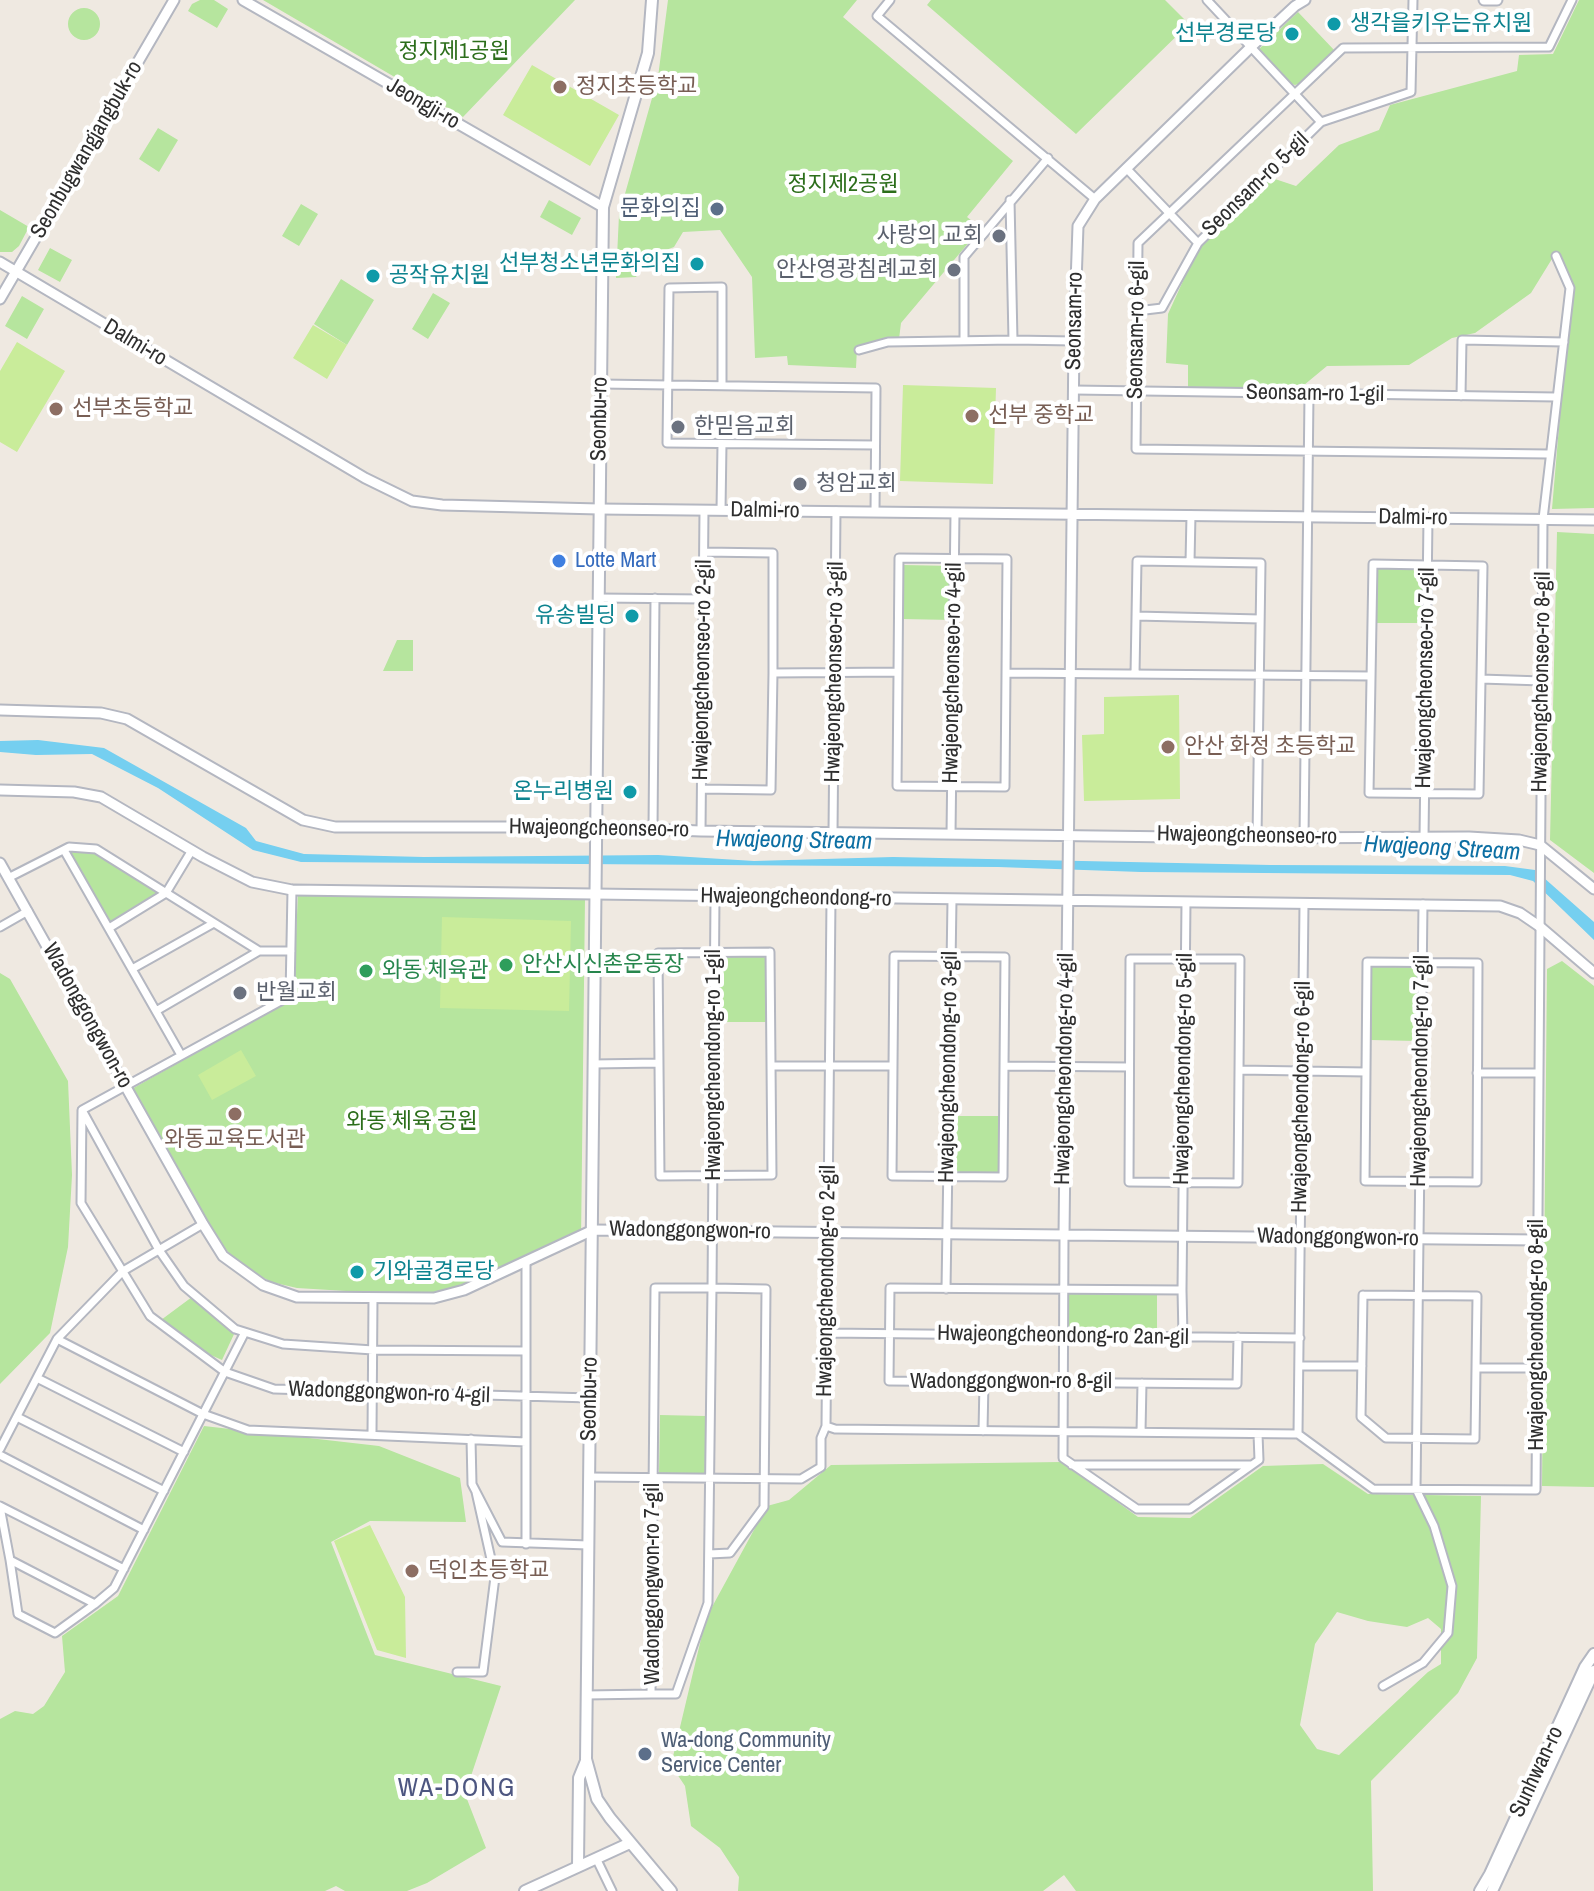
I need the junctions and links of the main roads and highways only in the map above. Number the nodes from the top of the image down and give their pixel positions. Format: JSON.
{"nodes":[{"id":1,"x":652,"y":0,"type":"edge"},
{"id":2,"x":1594,"y":1654,"type":"edge"},
{"id":3,"x":1594,"y":1671,"type":"edge"},
{"id":4,"x":586,"y":1759,"type":"junction"},
{"id":5,"x":630,"y":1843,"type":"junction"},
{"id":6,"x":578,"y":1865,"type":"junction"},
{"id":7,"x":525,"y":1891,"type":"edge"},
{"id":8,"x":671,"y":1891,"type":"edge"},
{"id":9,"x":1480,"y":1891,"type":"edge"},
{"id":10,"x":1492,"y":1891,"type":"edge"}],
"edges":[{"from":1,"to":4,"type":"main road","name":"Seonbu-ro"},
{"from":2,"to":9,"type":"main road","name":"Sunhwan-ro"},
{"from":3,"to":10,"type":"main road","name":"Sunhwan-ro"},
{"from":4,"to":5,"type":"main road","name":"Seonbu-ro"},
{"from":4,"to":6,"type":"main road"},
{"from":5,"to":6,"type":"main road"},
{"from":5,"to":8,"type":"main road","name":"Seonbu-ro"},
{"from":6,"to":7,"type":"main road"}]}
